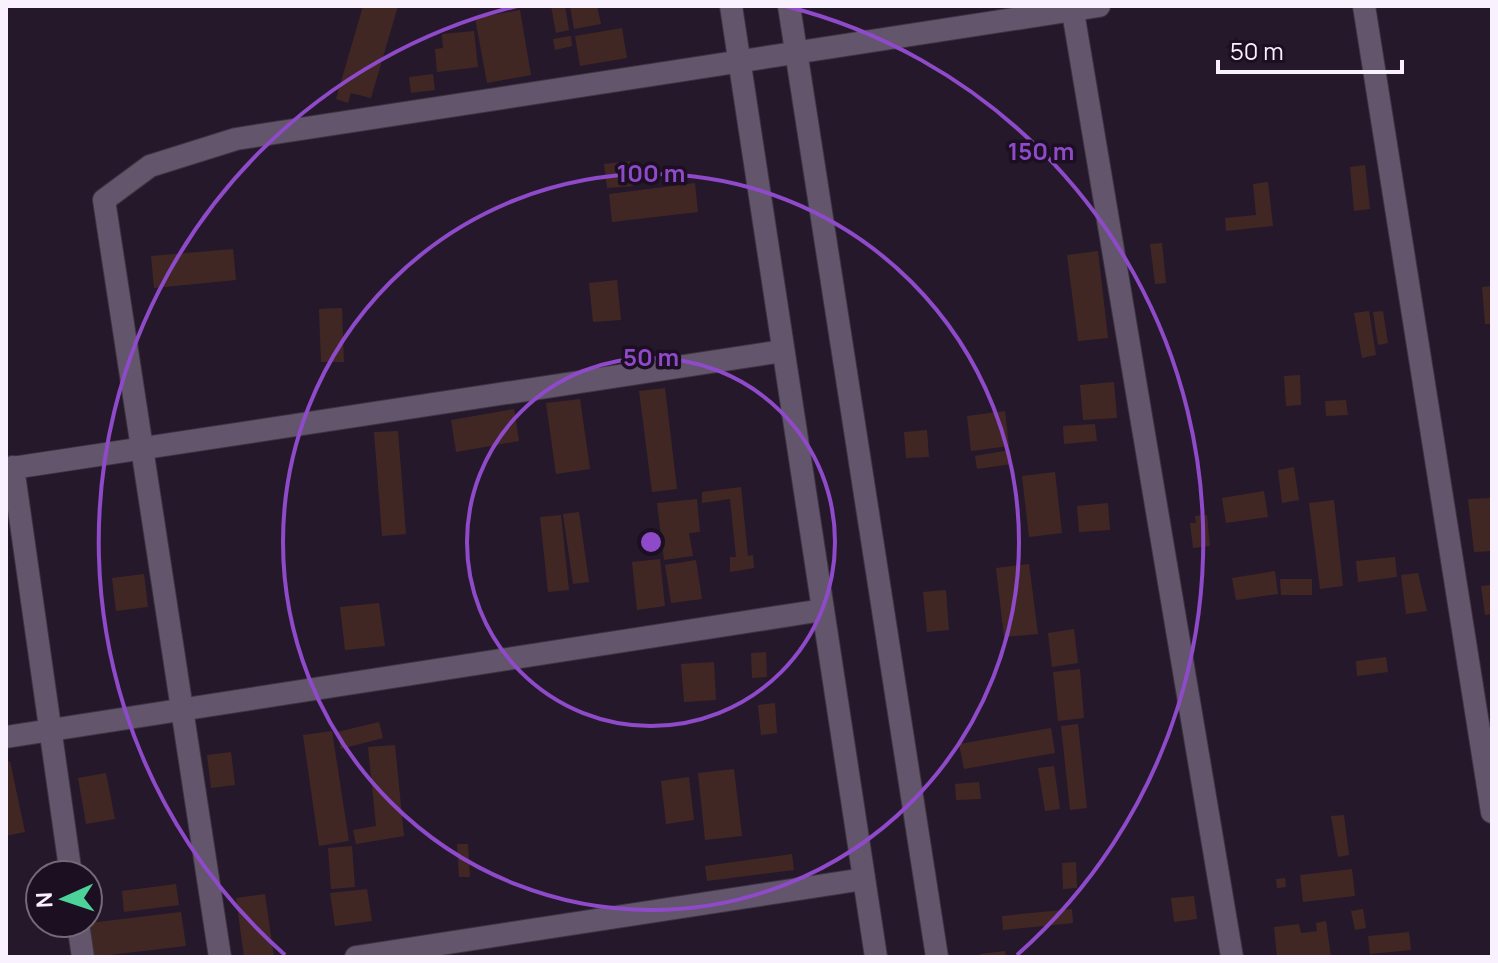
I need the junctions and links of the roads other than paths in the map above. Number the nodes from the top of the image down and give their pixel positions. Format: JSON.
{"nodes":[{"id":1,"x":731,"y":6,"type":"edge"},
{"id":2,"x":789,"y":6,"type":"edge"},
{"id":3,"x":1099,"y":6,"type":"edge"},
{"id":4,"x":1364,"y":6,"type":"edge"},
{"id":5,"x":1072,"y":8,"type":"edge"},
{"id":6,"x":796,"y":53,"type":"junction"},
{"id":7,"x":739,"y":61,"type":"junction"},
{"id":8,"x":783,"y":351,"type":"junction"},
{"id":9,"x":142,"y":449,"type":"junction"},
{"id":10,"x":10,"y":468,"type":"edge"},
{"id":11,"x":823,"y":610,"type":"junction"},
{"id":12,"x":182,"y":709,"type":"junction"},
{"id":13,"x":50,"y":729,"type":"junction"},
{"id":14,"x":6,"y":737,"type":"edge"},
{"id":15,"x":1492,"y":812,"type":"edge"},
{"id":16,"x":69,"y":859,"type":"edge"},
{"id":17,"x":864,"y":879,"type":"junction"},
{"id":18,"x":220,"y":957,"type":"edge"},
{"id":19,"x":356,"y":957,"type":"edge"},
{"id":20,"x":876,"y":957,"type":"edge"},
{"id":21,"x":937,"y":957,"type":"edge"},
{"id":22,"x":1232,"y":957,"type":"edge"}],
"edges":[{"from":1,"to":7,"type":"street"},
{"from":2,"to":6,"type":"street"},
{"from":3,"to":5,"type":"street"},
{"from":4,"to":15,"type":"street"},
{"from":5,"to":6,"type":"street"},
{"from":5,"to":22,"type":"street"},
{"from":6,"to":7,"type":"street"},
{"from":6,"to":21,"type":"street"},
{"from":7,"to":8,"type":"street"},
{"from":7,"to":9,"type":"street"},
{"from":8,"to":9,"type":"street"},
{"from":8,"to":11,"type":"street"},
{"from":9,"to":10,"type":"street"},
{"from":9,"to":12,"type":"street"},
{"from":10,"to":13,"type":"street"},
{"from":11,"to":12,"type":"street"},
{"from":11,"to":17,"type":"street"},
{"from":12,"to":13,"type":"street"},
{"from":12,"to":18,"type":"street"},
{"from":13,"to":14,"type":"street"},
{"from":13,"to":16,"type":"street"},
{"from":17,"to":19,"type":"street"},
{"from":17,"to":20,"type":"street"}]}
